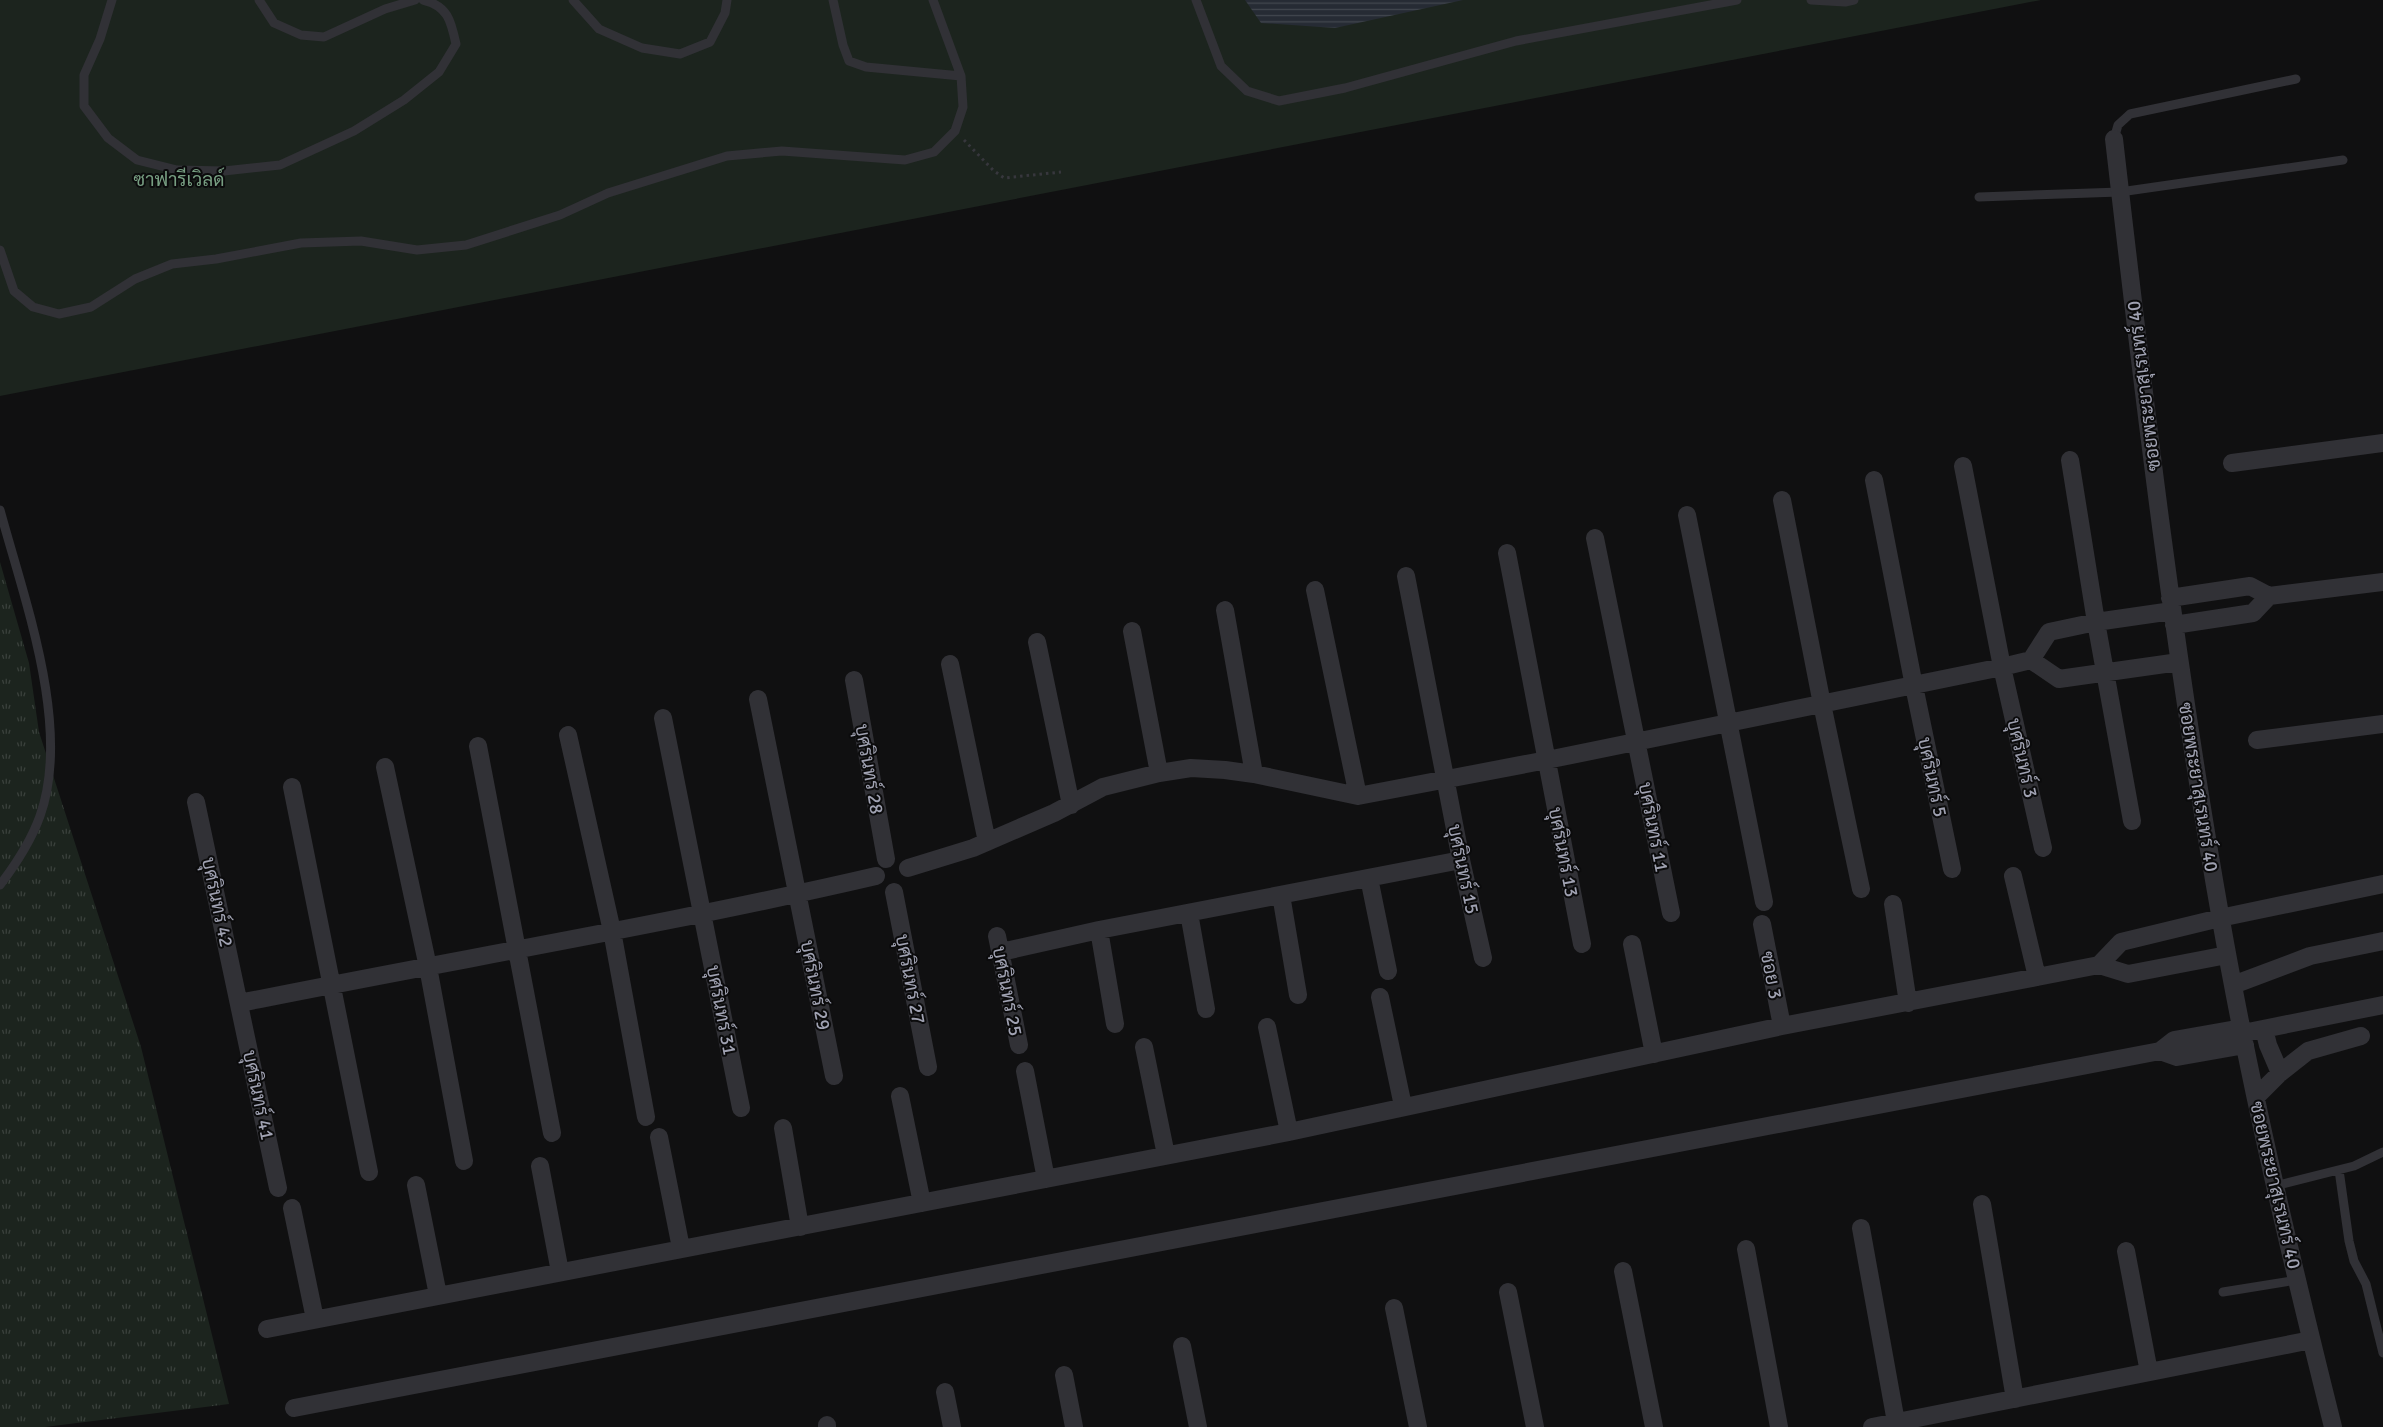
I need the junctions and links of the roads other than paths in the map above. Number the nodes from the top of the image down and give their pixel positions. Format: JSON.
{"nodes":[{"id":1,"x":112,"y":0,"type":"edge"},
{"id":2,"x":259,"y":0,"type":"edge"},
{"id":3,"x":414,"y":0,"type":"edge"},
{"id":4,"x":423,"y":0,"type":"edge"},
{"id":5,"x":573,"y":0,"type":"edge"},
{"id":6,"x":727,"y":0,"type":"edge"},
{"id":7,"x":833,"y":0,"type":"edge"},
{"id":8,"x":933,"y":0,"type":"edge"},
{"id":9,"x":1196,"y":0,"type":"edge"},
{"id":10,"x":1737,"y":0,"type":"edge"},
{"id":11,"x":1811,"y":0,"type":"edge"},
{"id":12,"x":1854,"y":0,"type":"edge"},
{"id":13,"x":961,"y":76,"type":"junction"},
{"id":14,"x":2296,"y":79,"type":"dead end"},
{"id":15,"x":2114,"y":139,"type":"joint"},
{"id":16,"x":2343,"y":160,"type":"dead end"},
{"id":17,"x":2120,"y":192,"type":"junction"},
{"id":18,"x":1979,"y":197,"type":"dead end"},
{"id":19,"x":0,"y":250,"type":"edge"},
{"id":20,"x":2383,"y":444,"type":"edge"},
{"id":21,"x":2070,"y":460,"type":"dead end"},
{"id":22,"x":2232,"y":463,"type":"dead end"},
{"id":23,"x":1963,"y":466,"type":"dead end"},
{"id":24,"x":1874,"y":480,"type":"dead end"},
{"id":25,"x":1782,"y":500,"type":"dead end"},
{"id":26,"x":0,"y":510,"type":"edge"},
{"id":27,"x":1687,"y":515,"type":"dead end"},
{"id":28,"x":1595,"y":538,"type":"dead end"},
{"id":29,"x":1507,"y":553,"type":"dead end"},
{"id":30,"x":1406,"y":576,"type":"dead end"},
{"id":31,"x":2383,"y":582,"type":"edge"},
{"id":32,"x":1315,"y":590,"type":"dead end"},
{"id":33,"x":2269,"y":596,"type":"junction"},
{"id":34,"x":1225,"y":610,"type":"dead end"},
{"id":35,"x":2172,"y":611,"type":"junction"},
{"id":36,"x":2096,"y":622,"type":"junction"},
{"id":37,"x":1132,"y":632,"type":"dead end"},
{"id":38,"x":1037,"y":642,"type":"dead end"},
{"id":39,"x":2031,"y":660,"type":"junction"},
{"id":40,"x":2179,"y":662,"type":"junction"},
{"id":41,"x":950,"y":664,"type":"dead end"},
{"id":42,"x":2002,"y":667,"type":"junction"},
{"id":43,"x":2105,"y":674,"type":"junction"},
{"id":44,"x":854,"y":680,"type":"dead end"},
{"id":45,"x":1914,"y":686,"type":"junction"},
{"id":46,"x":758,"y":699,"type":"dead end"},
{"id":47,"x":1822,"y":704,"type":"junction"},
{"id":48,"x":663,"y":718,"type":"dead end"},
{"id":49,"x":1727,"y":724,"type":"junction"},
{"id":50,"x":2383,"y":724,"type":"edge"},
{"id":51,"x":568,"y":734,"type":"dead end"},
{"id":52,"x":2257,"y":740,"type":"dead end"},
{"id":53,"x":1637,"y":741,"type":"junction"},
{"id":54,"x":478,"y":746,"type":"dead end"},
{"id":55,"x":1547,"y":760,"type":"junction"},
{"id":56,"x":385,"y":767,"type":"dead end"},
{"id":57,"x":1159,"y":773,"type":"junction"},
{"id":58,"x":1254,"y":774,"type":"junction"},
{"id":59,"x":1445,"y":780,"type":"junction"},
{"id":60,"x":292,"y":787,"type":"dead end"},
{"id":61,"x":1358,"y":796,"type":"junction"},
{"id":62,"x":196,"y":802,"type":"dead end"},
{"id":63,"x":1071,"y":805,"type":"junction"},
{"id":64,"x":2132,"y":821,"type":"dead end"},
{"id":65,"x":986,"y":842,"type":"junction"},
{"id":66,"x":2043,"y":848,"type":"dead end"},
{"id":67,"x":886,"y":859,"type":"junction"},
{"id":68,"x":1461,"y":860,"type":"junction"},
{"id":69,"x":908,"y":868,"type":"junction"},
{"id":70,"x":1952,"y":869,"type":"dead end"},
{"id":71,"x":876,"y":876,"type":"junction"},
{"id":72,"x":2013,"y":876,"type":"dead end"},
{"id":73,"x":1369,"y":878,"type":"junction"},
{"id":74,"x":2383,"y":884,"type":"edge"},
{"id":75,"x":0,"y":885,"type":"edge"},
{"id":76,"x":1861,"y":889,"type":"dead end"},
{"id":77,"x":894,"y":892,"type":"junction"},
{"id":78,"x":798,"y":894,"type":"junction"},
{"id":79,"x":1281,"y":895,"type":"junction"},
{"id":80,"x":1764,"y":902,"type":"dead end"},
{"id":81,"x":1893,"y":904,"type":"dead end"},
{"id":82,"x":703,"y":912,"type":"junction"},
{"id":83,"x":1189,"y":913,"type":"junction"},
{"id":84,"x":1671,"y":913,"type":"dead end"},
{"id":85,"x":2220,"y":918,"type":"junction"},
{"id":86,"x":1762,"y":924,"type":"dead end"},
{"id":87,"x":1099,"y":930,"type":"junction"},
{"id":88,"x":612,"y":931,"type":"junction"},
{"id":89,"x":2383,"y":941,"type":"edge"},
{"id":90,"x":1582,"y":944,"type":"dead end"},
{"id":91,"x":1632,"y":944,"type":"dead end"},
{"id":92,"x":517,"y":950,"type":"junction"},
{"id":93,"x":2227,"y":955,"type":"junction"},
{"id":94,"x":1483,"y":958,"type":"dead end"},
{"id":95,"x":2099,"y":965,"type":"junction"},
{"id":96,"x":428,"y":967,"type":"junction"},
{"id":97,"x":1388,"y":970,"type":"dead end"},
{"id":98,"x":2037,"y":976,"type":"junction"},
{"id":99,"x":332,"y":984,"type":"junction"},
{"id":100,"x":2233,"y":985,"type":"junction"},
{"id":101,"x":1298,"y":994,"type":"dead end"},
{"id":102,"x":1380,"y":997,"type":"dead end"},
{"id":103,"x":240,"y":1003,"type":"junction"},
{"id":104,"x":1908,"y":1003,"type":"junction"},
{"id":105,"x":2383,"y":1005,"type":"edge"},
{"id":106,"x":1206,"y":1009,"type":"dead end"},
{"id":107,"x":1115,"y":1024,"type":"dead end"},
{"id":108,"x":1782,"y":1026,"type":"junction"},
{"id":109,"x":1267,"y":1027,"type":"dead end"},
{"id":110,"x":2264,"y":1029,"type":"junction"},
{"id":111,"x":2243,"y":1035,"type":"junction"},
{"id":112,"x":2361,"y":1036,"type":"dead end"},
{"id":113,"x":1019,"y":1045,"type":"dead end"},
{"id":114,"x":1144,"y":1047,"type":"dead end"},
{"id":115,"x":1654,"y":1054,"type":"junction"},
{"id":116,"x":928,"y":1067,"type":"dead end"},
{"id":117,"x":1026,"y":1071,"type":"dead end"},
{"id":118,"x":2280,"y":1073,"type":"junction"},
{"id":119,"x":834,"y":1076,"type":"dead end"},
{"id":120,"x":900,"y":1096,"type":"dead end"},
{"id":121,"x":2256,"y":1097,"type":"junction"},
{"id":122,"x":1403,"y":1106,"type":"junction"},
{"id":123,"x":741,"y":1108,"type":"dead end"},
{"id":124,"x":646,"y":1117,"type":"dead end"},
{"id":125,"x":783,"y":1128,"type":"dead end"},
{"id":126,"x":1289,"y":1132,"type":"junction"},
{"id":127,"x":552,"y":1133,"type":"dead end"},
{"id":128,"x":659,"y":1137,"type":"dead end"},
{"id":129,"x":2383,"y":1152,"type":"edge"},
{"id":130,"x":1166,"y":1155,"type":"junction"},
{"id":131,"x":464,"y":1161,"type":"dead end"},
{"id":132,"x":540,"y":1166,"type":"dead end"},
{"id":133,"x":2339,"y":1170,"type":"junction"},
{"id":134,"x":369,"y":1172,"type":"dead end"},
{"id":135,"x":1046,"y":1179,"type":"junction"},
{"id":136,"x":416,"y":1185,"type":"dead end"},
{"id":137,"x":2275,"y":1186,"type":"junction"},
{"id":138,"x":278,"y":1188,"type":"dead end"},
{"id":139,"x":922,"y":1203,"type":"junction"},
{"id":140,"x":1982,"y":1204,"type":"dead end"},
{"id":141,"x":292,"y":1208,"type":"dead end"},
{"id":142,"x":800,"y":1227,"type":"junction"},
{"id":143,"x":1861,"y":1228,"type":"dead end"},
{"id":144,"x":681,"y":1248,"type":"junction"},
{"id":145,"x":1746,"y":1249,"type":"dead end"},
{"id":146,"x":2126,"y":1251,"type":"dead end"},
{"id":147,"x":1623,"y":1271,"type":"dead end"},
{"id":148,"x":560,"y":1272,"type":"junction"},
{"id":149,"x":2297,"y":1280,"type":"junction"},
{"id":150,"x":1508,"y":1292,"type":"dead end"},
{"id":151,"x":2223,"y":1292,"type":"dead end"},
{"id":152,"x":438,"y":1295,"type":"junction"},
{"id":153,"x":1394,"y":1308,"type":"dead end"},
{"id":154,"x":315,"y":1319,"type":"junction"},
{"id":155,"x":267,"y":1329,"type":"dead end"},
{"id":156,"x":2311,"y":1340,"type":"junction"},
{"id":157,"x":1182,"y":1346,"type":"dead end"},
{"id":158,"x":2383,"y":1353,"type":"edge"},
{"id":159,"x":2149,"y":1372,"type":"junction"},
{"id":160,"x":1064,"y":1375,"type":"dead end"},
{"id":161,"x":945,"y":1392,"type":"dead end"},
{"id":162,"x":2015,"y":1398,"type":"junction"},
{"id":163,"x":294,"y":1408,"type":"dead end"},
{"id":164,"x":1896,"y":1422,"type":"junction"},
{"id":165,"x":952,"y":1427,"type":"edge"},
{"id":166,"x":1074,"y":1427,"type":"edge"},
{"id":167,"x":1198,"y":1427,"type":"edge"},
{"id":168,"x":1418,"y":1427,"type":"edge"},
{"id":169,"x":1535,"y":1427,"type":"edge"},
{"id":170,"x":1654,"y":1427,"type":"edge"},
{"id":171,"x":1779,"y":1427,"type":"edge"},
{"id":172,"x":1872,"y":1427,"type":"edge"},
{"id":173,"x":2333,"y":1427,"type":"edge"}],
"edges":[{"from":1,"to":4,"type":"lane"},
{"from":2,"to":3,"type":"lane"},
{"from":5,"to":6,"type":"lane"},
{"from":7,"to":13,"type":"lane"},
{"from":8,"to":13,"type":"lane"},
{"from":9,"to":10,"type":"lane"},
{"from":11,"to":12,"type":"lane"},
{"from":13,"to":19,"type":"lane"},
{"from":14,"to":15,"type":"lane"},
{"from":15,"to":17,"type":"street","name":"ซอยพระยาสุเรนทร์ 40"},
{"from":16,"to":17,"type":"lane"},
{"from":17,"to":18,"type":"lane"},
{"from":17,"to":35,"type":"street","name":"ซอยพระยาสุเรนทร์ 40"},
{"from":20,"to":22,"type":"street"},
{"from":21,"to":36,"type":"street"},
{"from":23,"to":42,"type":"street","name":"บุศรินทร์ 3"},
{"from":24,"to":45,"type":"street","name":"บุศรินทร์ 5"},
{"from":25,"to":47,"type":"street"},
{"from":26,"to":75,"type":"lane"},
{"from":27,"to":49,"type":"street"},
{"from":28,"to":53,"type":"street","name":"บุศรินทร์ 11"},
{"from":29,"to":55,"type":"street","name":"บุศรินทร์ 13"},
{"from":30,"to":59,"type":"street","name":"บุศรินทร์ 15"},
{"from":31,"to":33,"type":"street"},
{"from":32,"to":61,"type":"street"},
{"from":33,"to":35,"type":"street"},
{"from":33,"to":35,"type":"street"},
{"from":34,"to":58,"type":"street"},
{"from":35,"to":36,"type":"street"},
{"from":35,"to":40,"type":"street","name":"ซอยพระยาสุเรนทร์ 40"},
{"from":36,"to":39,"type":"street"},
{"from":36,"to":43,"type":"street"},
{"from":37,"to":57,"type":"street"},
{"from":38,"to":63,"type":"street"},
{"from":39,"to":42,"type":"street"},
{"from":39,"to":43,"type":"street"},
{"from":40,"to":43,"type":"street"},
{"from":40,"to":85,"type":"street","name":"ซอยพระยาสุเรนทร์ 40"},
{"from":41,"to":65,"type":"street"},
{"from":42,"to":45,"type":"street"},
{"from":42,"to":66,"type":"street","name":"บุศรินทร์ 3"},
{"from":43,"to":64,"type":"street"},
{"from":44,"to":67,"type":"street","name":"บุศรินทร์ 28"},
{"from":45,"to":47,"type":"street"},
{"from":45,"to":70,"type":"street","name":"บุศรินทร์ 5"},
{"from":46,"to":78,"type":"street","name":"บุศรินทร์ 29"},
{"from":47,"to":49,"type":"street"},
{"from":47,"to":76,"type":"street"},
{"from":48,"to":82,"type":"street","name":"บุศรินทร์ 31"},
{"from":49,"to":53,"type":"street"},
{"from":49,"to":80,"type":"street"},
{"from":50,"to":52,"type":"street"},
{"from":51,"to":88,"type":"street"},
{"from":53,"to":55,"type":"street"},
{"from":53,"to":84,"type":"street","name":"บุศรินทร์ 11"},
{"from":54,"to":92,"type":"street"},
{"from":55,"to":59,"type":"street"},
{"from":55,"to":90,"type":"street","name":"บุศรินทร์ 13"},
{"from":56,"to":96,"type":"street"},
{"from":57,"to":58,"type":"street"},
{"from":57,"to":63,"type":"street"},
{"from":58,"to":61,"type":"street"},
{"from":59,"to":61,"type":"street"},
{"from":59,"to":68,"type":"street","name":"บุศรินทร์ 15"},
{"from":60,"to":99,"type":"street"},
{"from":62,"to":103,"type":"street","name":"บุศรินทร์ 42"},
{"from":63,"to":65,"type":"street"},
{"from":65,"to":69,"type":"street"},
{"from":67,"to":69,"type":"street"},
{"from":67,"to":71,"type":"street"},
{"from":68,"to":73,"type":"street"},
{"from":68,"to":94,"type":"street","name":"บุศรินทร์ 15"},
{"from":69,"to":77,"type":"street"},
{"from":71,"to":77,"type":"street"},
{"from":71,"to":78,"type":"street"},
{"from":72,"to":98,"type":"street"},
{"from":73,"to":79,"type":"street"},
{"from":73,"to":97,"type":"street"},
{"from":74,"to":85,"type":"street"},
{"from":77,"to":116,"type":"street","name":"บุศรินทร์ 27"},
{"from":78,"to":82,"type":"street"},
{"from":78,"to":119,"type":"street","name":"บุศรินทร์ 29"},
{"from":79,"to":83,"type":"street"},
{"from":79,"to":101,"type":"street"},
{"from":81,"to":104,"type":"street"},
{"from":82,"to":88,"type":"street"},
{"from":82,"to":123,"type":"street","name":"บุศรินทร์ 31"},
{"from":83,"to":87,"type":"street"},
{"from":83,"to":106,"type":"street"},
{"from":85,"to":93,"type":"street","name":"ซอยพระยาสุเรนทร์ 40"},
{"from":85,"to":95,"type":"street"},
{"from":86,"to":108,"type":"street","name":"ซอย 3"},
{"from":87,"to":107,"type":"street"},
{"from":87,"to":113,"type":"street","name":"บุศรินทร์ 25"},
{"from":88,"to":92,"type":"street"},
{"from":88,"to":124,"type":"street"},
{"from":89,"to":100,"type":"street"},
{"from":91,"to":115,"type":"street"},
{"from":92,"to":96,"type":"street"},
{"from":92,"to":127,"type":"street"},
{"from":93,"to":95,"type":"street"},
{"from":93,"to":100,"type":"street","name":"ซอยพระยาสุเรนทร์ 40"},
{"from":95,"to":98,"type":"street"},
{"from":96,"to":99,"type":"street"},
{"from":96,"to":131,"type":"street"},
{"from":98,"to":104,"type":"street"},
{"from":99,"to":103,"type":"street"},
{"from":99,"to":134,"type":"street"},
{"from":100,"to":111,"type":"street","name":"ซอยพระยาสุเรนทร์ 40"},
{"from":102,"to":122,"type":"street"},
{"from":103,"to":138,"type":"street","name":"บุศรินทร์ 41"},
{"from":104,"to":108,"type":"street"},
{"from":105,"to":110,"type":"street"},
{"from":108,"to":115,"type":"street"},
{"from":109,"to":126,"type":"street"},
{"from":110,"to":111,"type":"street"},
{"from":110,"to":118,"type":"street"},
{"from":111,"to":121,"type":"street","name":"ซอยพระยาสุเรนทร์ 40"},
{"from":111,"to":163,"type":"street"},
{"from":112,"to":118,"type":"street"},
{"from":114,"to":130,"type":"street"},
{"from":115,"to":122,"type":"street"},
{"from":117,"to":135,"type":"street"},
{"from":118,"to":121,"type":"street"},
{"from":120,"to":139,"type":"street"},
{"from":121,"to":137,"type":"street","name":"ซอยพระยาสุเรนทร์ 40"},
{"from":122,"to":126,"type":"street"},
{"from":125,"to":142,"type":"street"},
{"from":126,"to":130,"type":"street"},
{"from":128,"to":144,"type":"street"},
{"from":129,"to":133,"type":"lane"},
{"from":130,"to":135,"type":"street"},
{"from":132,"to":148,"type":"street"},
{"from":133,"to":137,"type":"lane"},
{"from":133,"to":158,"type":"lane"},
{"from":135,"to":139,"type":"street"},
{"from":136,"to":152,"type":"street"},
{"from":137,"to":149,"type":"street","name":"ซอยพระยาสุเรนทร์ 40"},
{"from":139,"to":142,"type":"street"},
{"from":140,"to":162,"type":"street"},
{"from":141,"to":154,"type":"street"},
{"from":142,"to":144,"type":"street"},
{"from":143,"to":164,"type":"street"},
{"from":144,"to":148,"type":"street"},
{"from":145,"to":171,"type":"street"},
{"from":146,"to":159,"type":"street"},
{"from":147,"to":170,"type":"street"},
{"from":148,"to":152,"type":"street"},
{"from":149,"to":151,"type":"lane"},
{"from":149,"to":156,"type":"street","name":"ซอยพระยาสุเรนทร์ 40"},
{"from":150,"to":169,"type":"street"},
{"from":152,"to":154,"type":"street"},
{"from":153,"to":168,"type":"street"},
{"from":154,"to":155,"type":"street"},
{"from":156,"to":159,"type":"street"},
{"from":156,"to":173,"type":"street","name":"ซอยพระยาสุเรนทร์ 40"},
{"from":157,"to":167,"type":"street"},
{"from":159,"to":162,"type":"street"},
{"from":160,"to":166,"type":"street"},
{"from":161,"to":165,"type":"street"},
{"from":162,"to":164,"type":"street"},
{"from":164,"to":172,"type":"street"}]}
